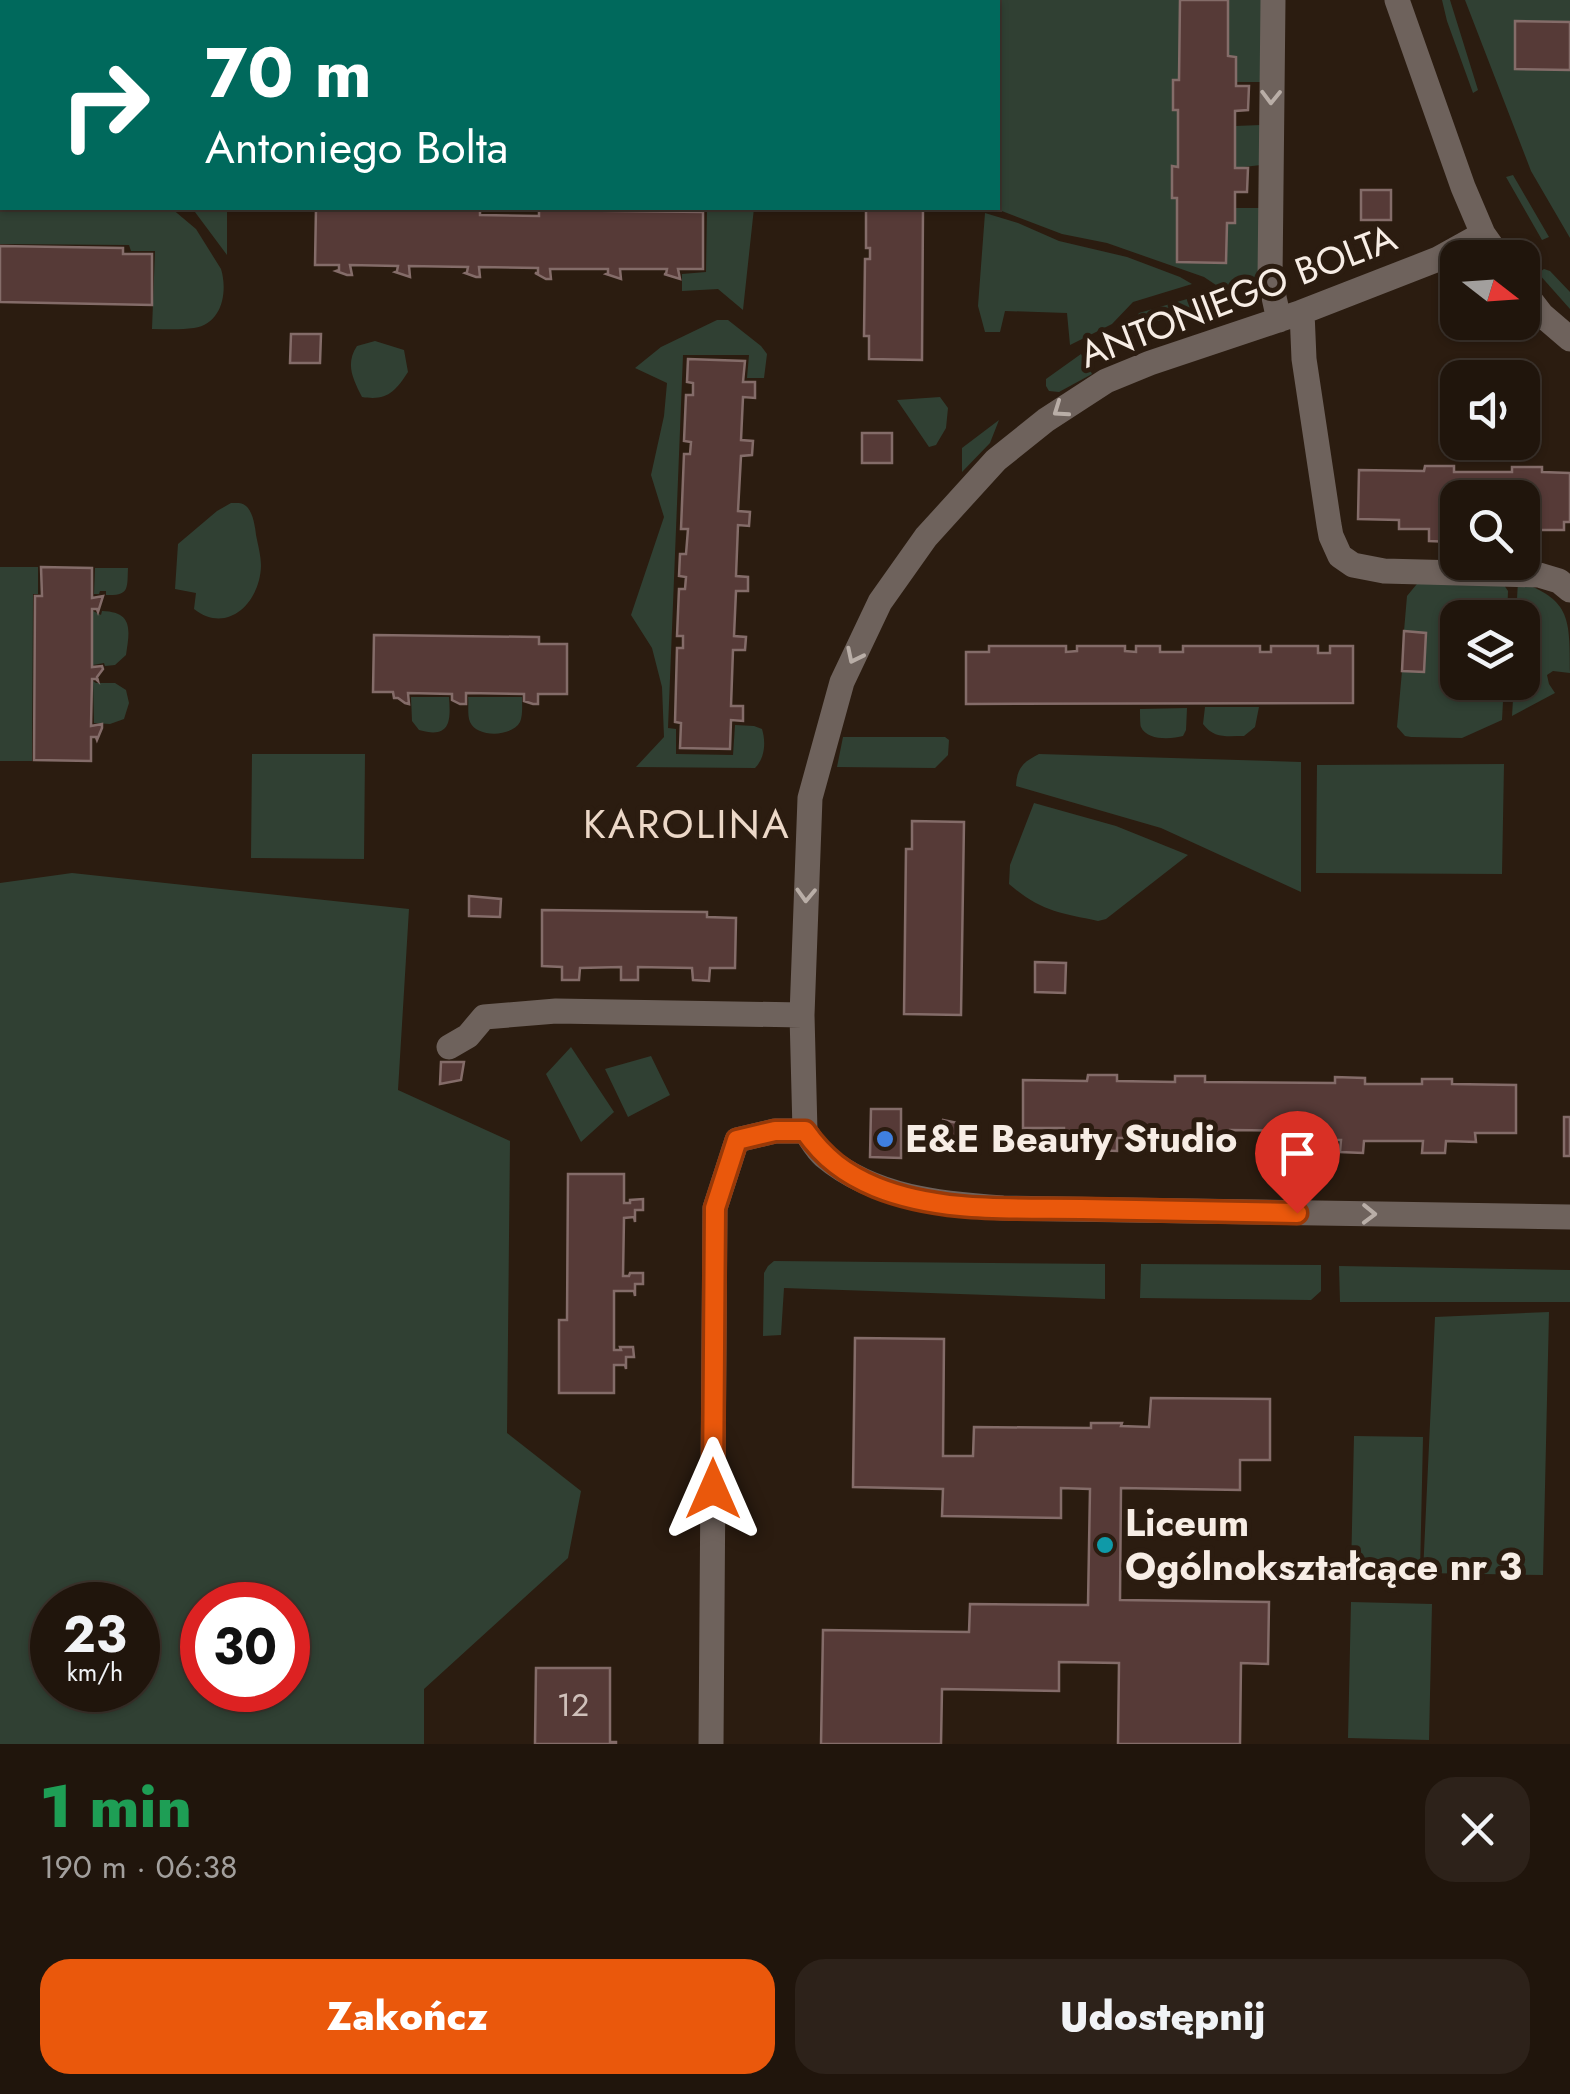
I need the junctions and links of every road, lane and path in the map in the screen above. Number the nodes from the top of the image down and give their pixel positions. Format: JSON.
{"nodes":[{"id":1,"x":1272,"y":0,"type":"edge"},
{"id":2,"x":1397,"y":0,"type":"edge"},
{"id":3,"x":1483,"y":234,"type":"junction"},
{"id":4,"x":1487,"y":240,"type":"edge"},
{"id":5,"x":1540,"y":311,"type":"edge"},
{"id":6,"x":1290,"y":316,"type":"junction"},
{"id":7,"x":1570,"y":339,"type":"edge"},
{"id":8,"x":1570,"y":590,"type":"edge"},
{"id":9,"x":802,"y":1015,"type":"junction"},
{"id":10,"x":450,"y":1047,"type":"dead end"},
{"id":11,"x":805,"y":1131,"type":"junction"},
{"id":12,"x":1570,"y":1217,"type":"edge"},
{"id":13,"x":712,"y":1744,"type":"edge"}],
"edges":[{"from":1,"to":6,"type":"street","one_way":true},
{"from":2,"to":3,"type":"street"},
{"from":3,"to":4,"type":"street"},
{"from":3,"to":6,"type":"street","name":"ANTONIEGO BOLTA"},
{"from":5,"to":7,"type":"street"},
{"from":6,"to":8,"type":"street"},
{"from":6,"to":9,"type":"street","name":"ANTONIEGO BOLTA","one_way":true},
{"from":9,"to":10,"type":"street"},
{"from":9,"to":11,"type":"street","name":"ANTONIEGO BOLTA"},
{"from":11,"to":12,"type":"street","one_way":true},
{"from":11,"to":13,"type":"street"}]}
